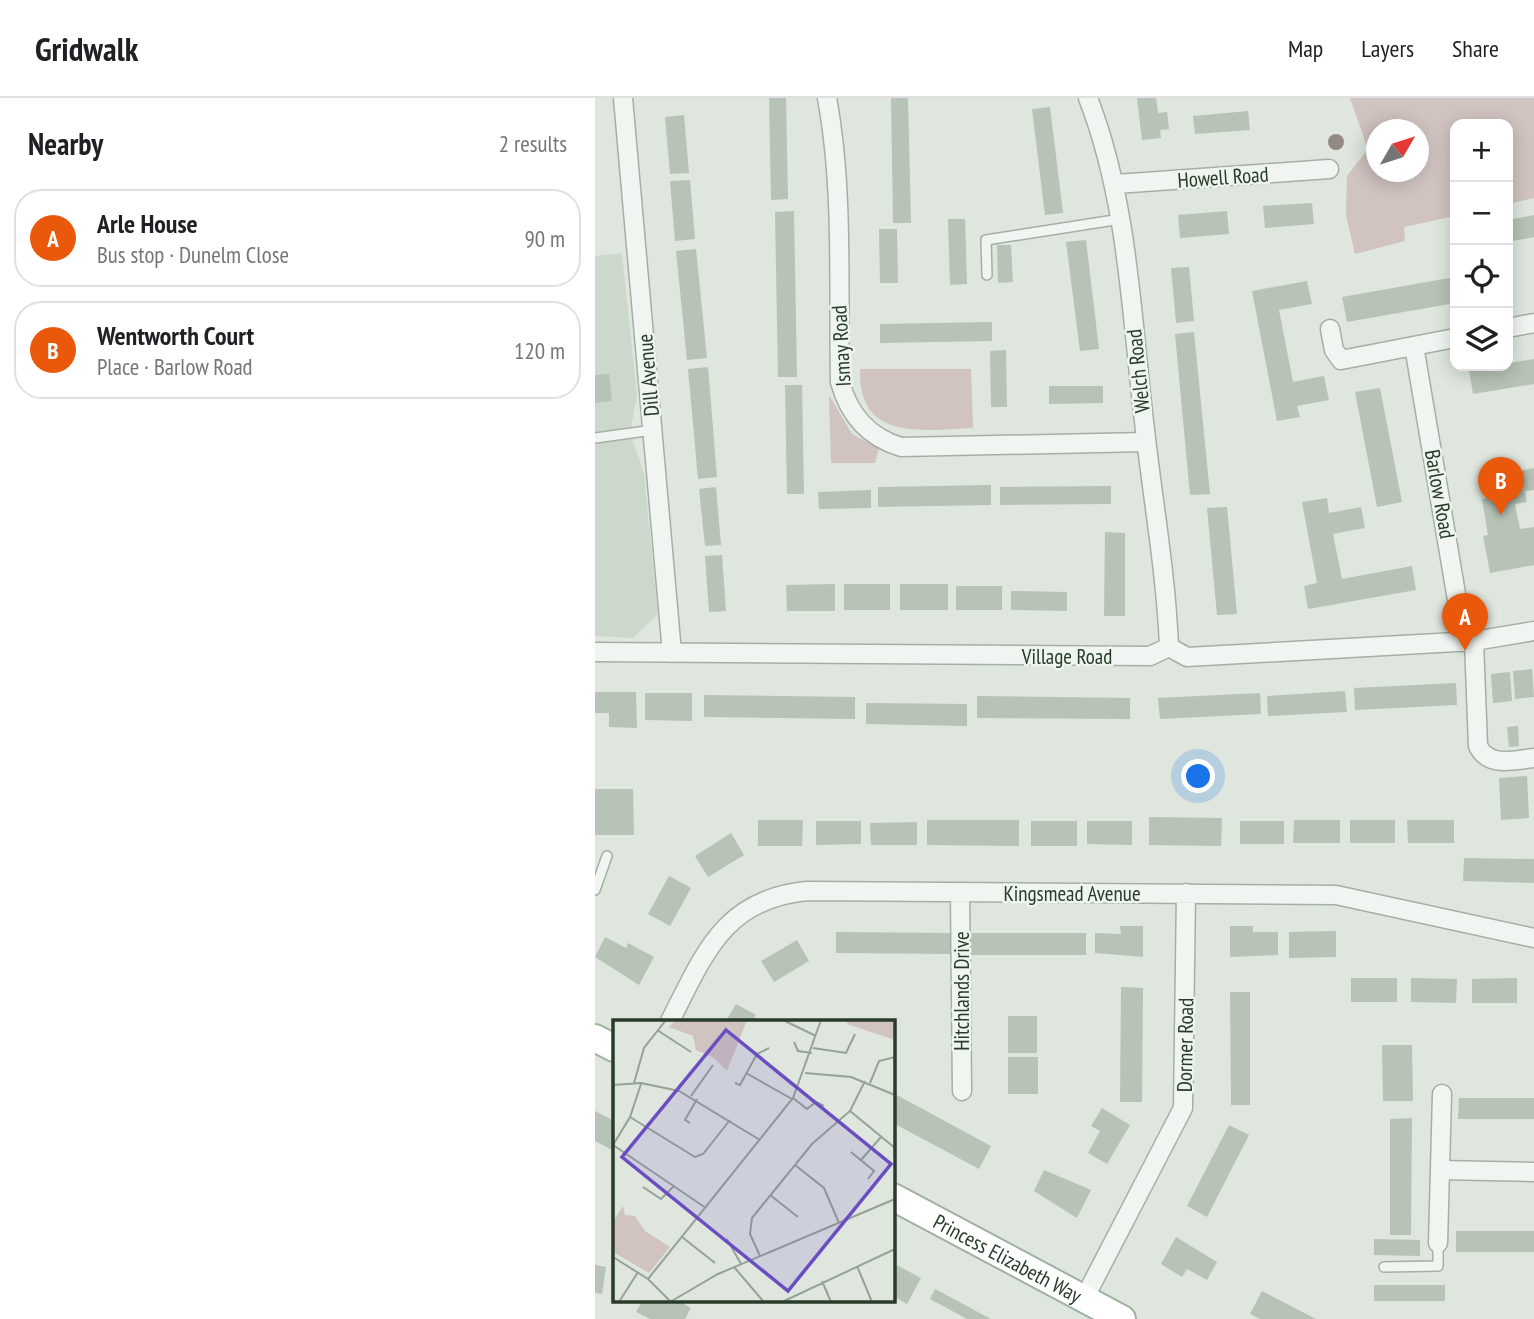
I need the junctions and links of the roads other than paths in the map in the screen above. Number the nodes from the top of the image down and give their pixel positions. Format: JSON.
{"nodes":[{"id":1,"x":623,"y":98,"type":"edge"},
{"id":2,"x":827,"y":98,"type":"edge"},
{"id":3,"x":1088,"y":98,"type":"edge"},
{"id":4,"x":1329,"y":170,"type":"dead end"},
{"id":5,"x":1116,"y":184,"type":"junction"},
{"id":6,"x":1121,"y":219,"type":"junction"},
{"id":7,"x":988,"y":275,"type":"dead end"},
{"id":8,"x":1534,"y":323,"type":"edge"},
{"id":9,"x":1513,"y":327,"type":"edge"},
{"id":10,"x":1330,"y":329,"type":"dead end"},
{"id":11,"x":1450,"y":339,"type":"edge"},
{"id":12,"x":1415,"y":346,"type":"junction"},
{"id":13,"x":653,"y":430,"type":"junction"},
{"id":14,"x":595,"y":438,"type":"edge"},
{"id":15,"x":1146,"y":442,"type":"junction"},
{"id":16,"x":1534,"y":631,"type":"edge"},
{"id":17,"x":1469,"y":641,"type":"junction"},
{"id":18,"x":1169,"y":647,"type":"junction"},
{"id":19,"x":595,"y":652,"type":"edge"},
{"id":20,"x":672,"y":653,"type":"junction"},
{"id":21,"x":1534,"y":758,"type":"edge"},
{"id":22,"x":607,"y":856,"type":"dead end"},
{"id":23,"x":595,"y":890,"type":"edge"},
{"id":24,"x":960,"y":892,"type":"junction"},
{"id":25,"x":1185,"y":894,"type":"junction"},
{"id":26,"x":1534,"y":939,"type":"edge"},
{"id":27,"x":671,"y":1020,"type":"edge"},
{"id":28,"x":595,"y":1038,"type":"edge"},
{"id":29,"x":613,"y":1047,"type":"edge"},
{"id":30,"x":962,"y":1091,"type":"dead end"},
{"id":31,"x":1442,"y":1094,"type":"dead end"},
{"id":32,"x":1440,"y":1170,"type":"junction"},
{"id":33,"x":1534,"y":1172,"type":"edge"},
{"id":34,"x":894,"y":1198,"type":"edge"},
{"id":35,"x":1438,"y":1243,"type":"joint"},
{"id":36,"x":1384,"y":1267,"type":"dead end"},
{"id":37,"x":1084,"y":1299,"type":"junction"},
{"id":38,"x":1122,"y":1319,"type":"edge"}],
"edges":[{"from":1,"to":13,"type":"street","name":"Dill Avenue"},
{"from":2,"to":15,"type":"street","name":"Ismay Road"},
{"from":3,"to":5,"type":"street","name":"Welch Road"},
{"from":4,"to":5,"type":"street","name":"Howell Road"},
{"from":5,"to":6,"type":"street","name":"Welch Road"},
{"from":6,"to":7,"type":"lane"},
{"from":6,"to":15,"type":"street","name":"Welch Road"},
{"from":8,"to":9,"type":"street"},
{"from":10,"to":12,"type":"street"},
{"from":11,"to":12,"type":"street"},
{"from":12,"to":17,"type":"street","name":"Barlow Road"},
{"from":13,"to":14,"type":"lane"},
{"from":13,"to":20,"type":"street","name":"Dill Avenue"},
{"from":15,"to":18,"type":"street","name":"Welch Road"},
{"from":16,"to":17,"type":"street"},
{"from":17,"to":18,"type":"street"},
{"from":17,"to":21,"type":"street","name":"Barlow Road"},
{"from":18,"to":20,"type":"street","name":"Village Road"},
{"from":19,"to":20,"type":"street","name":"Village Road"},
{"from":22,"to":23,"type":"lane"},
{"from":24,"to":25,"type":"street","name":"Kingsmead Avenue"},
{"from":24,"to":27,"type":"street","name":"Kingsmead Avenue"},
{"from":24,"to":30,"type":"street","name":"Hitchlands Drive"},
{"from":25,"to":26,"type":"street","name":"Kingsmead Avenue"},
{"from":25,"to":37,"type":"street","name":"Dormer Road"},
{"from":28,"to":29,"type":"main road"},
{"from":31,"to":32,"type":"street"},
{"from":32,"to":33,"type":"street"},
{"from":32,"to":35,"type":"street"},
{"from":34,"to":37,"type":"main road","name":"Princess Elizabeth Way"},
{"from":35,"to":36,"type":"lane"},
{"from":37,"to":38,"type":"main road","name":"Princess Elizabeth Way"}]}
